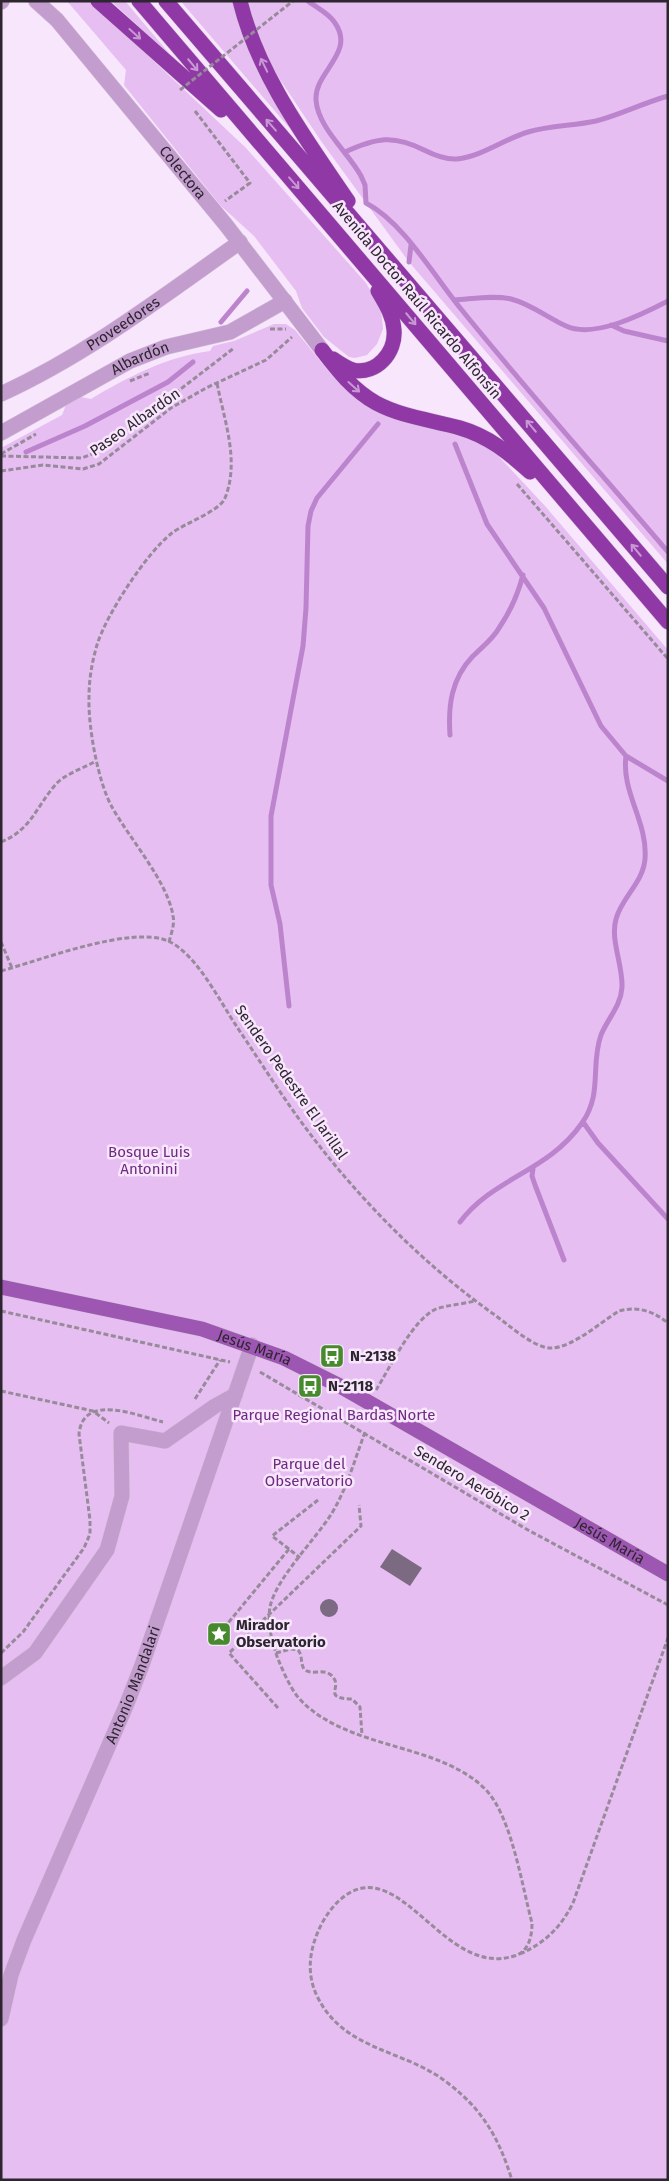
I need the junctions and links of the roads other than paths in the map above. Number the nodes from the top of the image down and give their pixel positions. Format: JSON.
{"nodes":[{"id":1,"x":36,"y":1,"type":"edge"},
{"id":2,"x":98,"y":1,"type":"edge"},
{"id":3,"x":139,"y":1,"type":"edge"},
{"id":4,"x":166,"y":1,"type":"edge"},
{"id":5,"x":240,"y":1,"type":"edge"},
{"id":6,"x":262,"y":146,"type":"junction"},
{"id":7,"x":240,"y":242,"type":"junction"},
{"id":8,"x":384,"y":254,"type":"junction"},
{"id":9,"x":359,"y":257,"type":"junction"},
{"id":10,"x":285,"y":301,"type":"junction"},
{"id":11,"x":322,"y":350,"type":"junction"},
{"id":12,"x":1,"y":394,"type":"edge"},
{"id":13,"x":1,"y":432,"type":"edge"},
{"id":14,"x":571,"y":507,"type":"junction"},
{"id":15,"x":668,"y":587,"type":"edge"},
{"id":16,"x":668,"y":622,"type":"edge"},
{"id":17,"x":1,"y":1286,"type":"edge"},
{"id":18,"x":252,"y":1345,"type":"junction"},
{"id":19,"x":235,"y":1395,"type":"junction"},
{"id":20,"x":668,"y":1574,"type":"edge"},
{"id":21,"x":1,"y":1678,"type":"edge"},
{"id":22,"x":1,"y":2019,"type":"edge"}],
"edges":[{"from":1,"to":7,"type":"street","name":"Colectora"},
{"from":2,"to":6,"type":"highway","one_way":true},
{"from":3,"to":6,"type":"highway","name":"Avenida Doctor Raúl Ricardo Alfonsín","one_way":true},
{"from":8,"to":4,"type":"highway","name":"Avenida Doctor Raúl Ricardo Alfonsín","one_way":true},
{"from":8,"to":5,"type":"highway","one_way":true},
{"from":6,"to":9,"type":"highway","name":"Avenida Doctor Raúl Ricardo Alfonsín","one_way":true},
{"from":7,"to":10,"type":"street","name":"Colectora"},
{"from":7,"to":12,"type":"street","name":"Proveedores"},
{"from":15,"to":8,"type":"highway","name":"Avenida Doctor Raúl Ricardo Alfonsín","one_way":true},
{"from":9,"to":11,"type":"highway"},
{"from":9,"to":14,"type":"highway","name":"Avenida Doctor Raúl Ricardo Alfonsín","one_way":true},
{"from":10,"to":11,"type":"street","name":"Colectora"},
{"from":10,"to":13,"type":"street","name":"Albardón"},
{"from":11,"to":14,"type":"highway","one_way":true},
{"from":14,"to":16,"type":"highway","name":"Avenida Doctor Raúl Ricardo Alfonsín"},
{"from":17,"to":18,"type":"main road","name":"Jesús María"},
{"from":18,"to":19,"type":"street","name":"Antonio Mandalari"},
{"from":18,"to":20,"type":"main road","name":"Jesús María"},
{"from":19,"to":21,"type":"street"},
{"from":19,"to":22,"type":"street","name":"Antonio Mandalari"}]}
